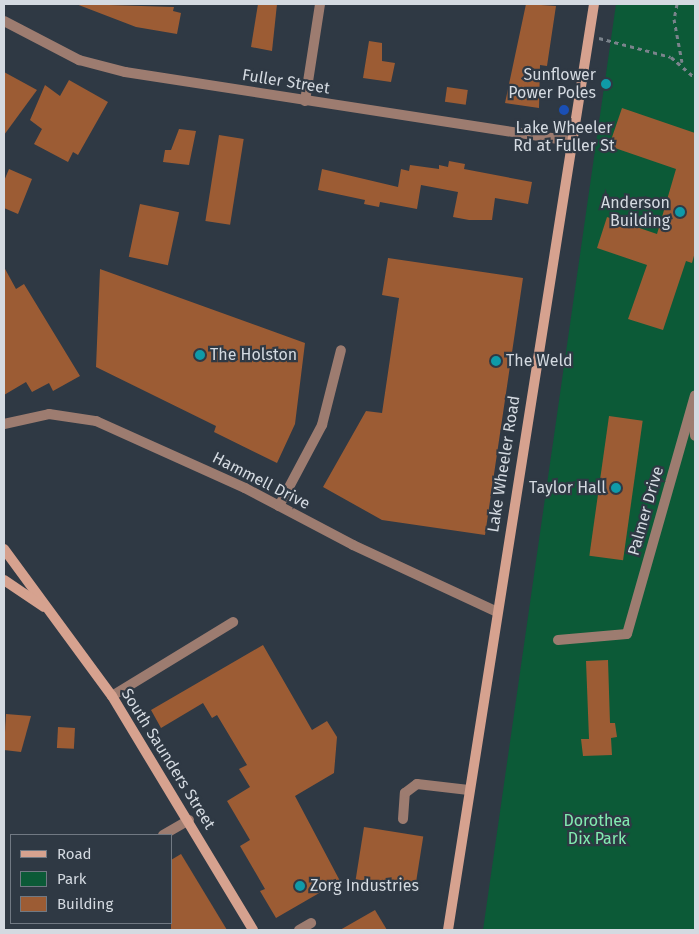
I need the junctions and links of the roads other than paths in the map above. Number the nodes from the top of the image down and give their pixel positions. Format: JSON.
{"nodes":[{"id":1,"x":320,"y":4,"type":"edge"},
{"id":2,"x":594,"y":4,"type":"edge"},
{"id":3,"x":4,"y":22,"type":"edge"},
{"id":4,"x":305,"y":101,"type":"junction"},
{"id":5,"x":573,"y":140,"type":"junction"},
{"id":6,"x":340,"y":350,"type":"dead end"},
{"id":7,"x":695,"y":396,"type":"edge"},
{"id":8,"x":691,"y":408,"type":"junction"},
{"id":9,"x":4,"y":424,"type":"edge"},
{"id":10,"x":695,"y":436,"type":"edge"},
{"id":11,"x":279,"y":506,"type":"junction"},
{"id":12,"x":4,"y":549,"type":"edge"},
{"id":13,"x":4,"y":580,"type":"edge"},
{"id":14,"x":49,"y":611,"type":"junction"},
{"id":15,"x":495,"y":611,"type":"junction"},
{"id":16,"x":233,"y":622,"type":"dead end"},
{"id":17,"x":558,"y":640,"type":"dead end"},
{"id":18,"x":112,"y":696,"type":"junction"},
{"id":19,"x":469,"y":790,"type":"junction"},
{"id":20,"x":404,"y":819,"type":"dead end"},
{"id":21,"x":189,"y":820,"type":"junction"},
{"id":22,"x":165,"y":834,"type":"edge"},
{"id":23,"x":311,"y":923,"type":"dead end"},
{"id":24,"x":253,"y":930,"type":"edge"},
{"id":25,"x":299,"y":930,"type":"edge"},
{"id":26,"x":448,"y":930,"type":"edge"}],
"edges":[{"from":1,"to":4,"type":"street"},
{"from":2,"to":5,"type":"main road","name":"Lake Wheeler Road"},
{"from":3,"to":4,"type":"street","name":"Fuller Street"},
{"from":4,"to":5,"type":"street","name":"Fuller Street"},
{"from":5,"to":15,"type":"main road","name":"Lake Wheeler Road"},
{"from":6,"to":11,"type":"street"},
{"from":7,"to":8,"type":"street","name":"Palmer Drive"},
{"from":8,"to":10,"type":"street"},
{"from":8,"to":17,"type":"street","name":"Palmer Drive"},
{"from":9,"to":11,"type":"street","name":"Hammell Drive"},
{"from":11,"to":15,"type":"street","name":"Hammell Drive"},
{"from":12,"to":14,"type":"main road","name":"South Saunders Street"},
{"from":13,"to":14,"type":"main road","name":"South Saunders Street"},
{"from":14,"to":18,"type":"main road","name":"South Saunders Street"},
{"from":15,"to":19,"type":"main road","name":"Lake Wheeler Road"},
{"from":16,"to":18,"type":"street"},
{"from":18,"to":21,"type":"main road","name":"South Saunders Street"},
{"from":19,"to":20,"type":"street"},
{"from":19,"to":26,"type":"main road","name":"Lake Wheeler Road"},
{"from":21,"to":22,"type":"street"},
{"from":21,"to":24,"type":"main road","name":"South Saunders Street"},
{"from":23,"to":25,"type":"street"}]}
